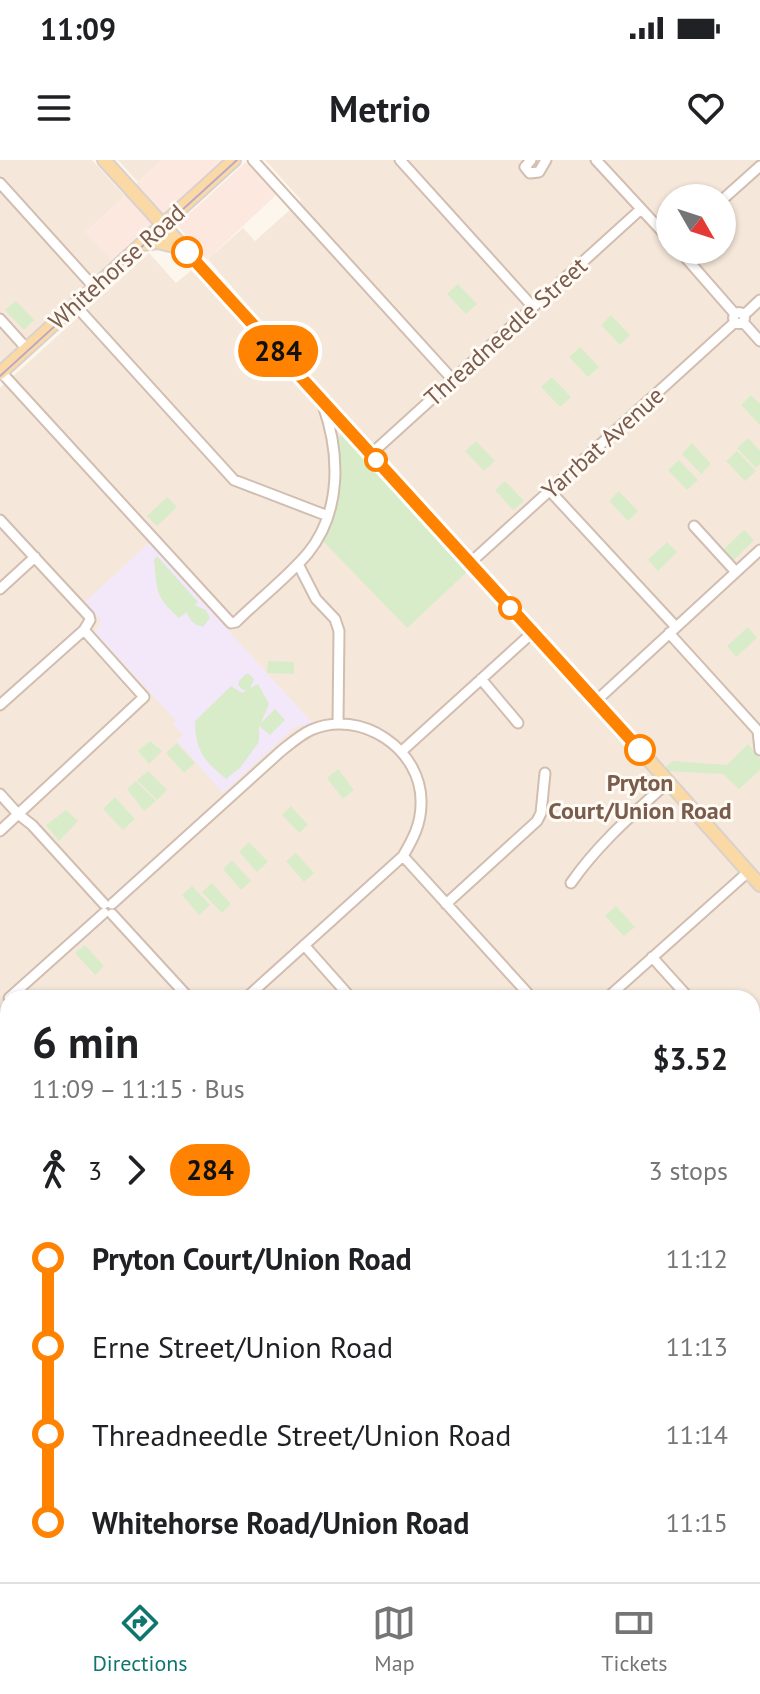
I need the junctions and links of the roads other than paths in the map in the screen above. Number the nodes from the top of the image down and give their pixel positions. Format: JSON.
{"nodes":[{"id":1,"x":104,"y":160,"type":"edge"},
{"id":2,"x":234,"y":160,"type":"edge"},
{"id":3,"x":253,"y":160,"type":"edge"},
{"id":4,"x":400,"y":160,"type":"edge"},
{"id":5,"x":531,"y":160,"type":"edge"},
{"id":6,"x":546,"y":160,"type":"edge"},
{"id":7,"x":596,"y":160,"type":"edge"},
{"id":8,"x":760,"y":166,"type":"edge"},
{"id":9,"x":0,"y":183,"type":"edge"},
{"id":10,"x":736,"y":187,"type":"edge"},
{"id":11,"x":641,"y":209,"type":"junction"},
{"id":12,"x":163,"y":225,"type":"junction"},
{"id":13,"x":656,"y":225,"type":"edge"},
{"id":14,"x":142,"y":244,"type":"junction"},
{"id":15,"x":185,"y":249,"type":"junction"},
{"id":16,"x":691,"y":264,"type":"edge"},
{"id":17,"x":94,"y":287,"type":"junction"},
{"id":18,"x":760,"y":300,"type":"edge"},
{"id":19,"x":75,"y":305,"type":"junction"},
{"id":20,"x":533,"y":307,"type":"junction"},
{"id":21,"x":739,"y":318,"type":"junction"},
{"id":22,"x":0,"y":319,"type":"edge"},
{"id":23,"x":760,"y":341,"type":"edge"},
{"id":24,"x":27,"y":349,"type":"junction"},
{"id":25,"x":1,"y":373,"type":"edge"},
{"id":26,"x":453,"y":380,"type":"junction"},
{"id":27,"x":321,"y":398,"type":"junction"},
{"id":28,"x":351,"y":432,"type":"junction"},
{"id":29,"x":333,"y":440,"type":"junction"},
{"id":30,"x":371,"y":454,"type":"junction"},
{"id":31,"x":550,"y":491,"type":"junction"},
{"id":32,"x":328,"y":516,"type":"junction"},
{"id":33,"x":0,"y":520,"type":"edge"},
{"id":34,"x":694,"y":526,"type":"dead end"},
{"id":35,"x":760,"y":550,"type":"edge"},
{"id":36,"x":35,"y":557,"type":"junction"},
{"id":37,"x":470,"y":563,"type":"junction"},
{"id":38,"x":298,"y":564,"type":"junction"},
{"id":39,"x":736,"y":572,"type":"junction"},
{"id":40,"x":0,"y":589,"type":"edge"},
{"id":41,"x":84,"y":630,"type":"junction"},
{"id":42,"x":673,"y":630,"type":"junction"},
{"id":43,"x":532,"y":633,"type":"junction"},
{"id":44,"x":481,"y":679,"type":"junction"},
{"id":45,"x":596,"y":701,"type":"junction"},
{"id":46,"x":0,"y":705,"type":"edge"},
{"id":47,"x":338,"y":723,"type":"junction"},
{"id":48,"x":518,"y":723,"type":"dead end"},
{"id":49,"x":760,"y":735,"type":"edge"},
{"id":50,"x":760,"y":750,"type":"edge"},
{"id":51,"x":402,"y":751,"type":"junction"},
{"id":52,"x":545,"y":773,"type":"dead end"},
{"id":53,"x":668,"y":782,"type":"junction"},
{"id":54,"x":0,"y":794,"type":"edge"},
{"id":55,"x":18,"y":814,"type":"junction"},
{"id":56,"x":0,"y":831,"type":"edge"},
{"id":57,"x":403,"y":856,"type":"junction"},
{"id":58,"x":748,"y":872,"type":"junction"},
{"id":59,"x":571,"y":883,"type":"dead end"},
{"id":60,"x":760,"y":885,"type":"edge"},
{"id":61,"x":446,"y":904,"type":"junction"},
{"id":62,"x":108,"y":909,"type":"junction"},
{"id":63,"x":304,"y":945,"type":"junction"},
{"id":64,"x":652,"y":957,"type":"junction"},
{"id":65,"x":17,"y":990,"type":"edge"},
{"id":66,"x":182,"y":990,"type":"edge"},
{"id":67,"x":255,"y":990,"type":"edge"},
{"id":68,"x":344,"y":990,"type":"edge"},
{"id":69,"x":525,"y":990,"type":"edge"},
{"id":70,"x":616,"y":990,"type":"edge"},
{"id":71,"x":682,"y":990,"type":"edge"}],
"edges":[{"from":1,"to":12,"type":"main road"},
{"from":2,"to":12,"type":"main road","name":"Whitehorse Road"},
{"from":3,"to":26,"type":"street"},
{"from":4,"to":20,"type":"street"},
{"from":5,"to":6,"type":"street"},
{"from":7,"to":11,"type":"street"},
{"from":8,"to":10,"type":"street"},
{"from":9,"to":17,"type":"street"},
{"from":11,"to":13,"type":"street"},
{"from":11,"to":20,"type":"street","name":"Threadneedle Street"},
{"from":12,"to":14,"type":"main road","name":"Whitehorse Road"},
{"from":12,"to":15,"type":"main road"},
{"from":14,"to":15,"type":"main road"},
{"from":14,"to":17,"type":"main road","name":"Whitehorse Road"},
{"from":15,"to":27,"type":"main road"},
{"from":16,"to":21,"type":"street"},
{"from":17,"to":19,"type":"main road","name":"Whitehorse Road"},
{"from":18,"to":21,"type":"street","name":"Yarrbat Avenue"},
{"from":19,"to":24,"type":"main road","name":"Whitehorse Road"},
{"from":19,"to":32,"type":"street"},
{"from":20,"to":26,"type":"street","name":"Threadneedle Street"},
{"from":21,"to":23,"type":"street"},
{"from":21,"to":31,"type":"street","name":"Yarrbat Avenue"},
{"from":22,"to":24,"type":"street"},
{"from":24,"to":25,"type":"main road","name":"Whitehorse Road"},
{"from":25,"to":38,"type":"street"},
{"from":26,"to":30,"type":"street","name":"Threadneedle Street"},
{"from":27,"to":28,"type":"main road"},
{"from":27,"to":29,"type":"street"},
{"from":28,"to":29,"type":"street"},
{"from":28,"to":30,"type":"main road"},
{"from":29,"to":32,"type":"street"},
{"from":30,"to":37,"type":"main road"},
{"from":31,"to":37,"type":"street","name":"Yarrbat Avenue"},
{"from":31,"to":42,"type":"street"},
{"from":32,"to":38,"type":"street"},
{"from":33,"to":36,"type":"street"},
{"from":34,"to":39,"type":"street"},
{"from":35,"to":39,"type":"street"},
{"from":36,"to":40,"type":"street"},
{"from":36,"to":41,"type":"street"},
{"from":37,"to":43,"type":"main road"},
{"from":38,"to":47,"type":"street"},
{"from":39,"to":42,"type":"street"},
{"from":41,"to":46,"type":"street"},
{"from":41,"to":55,"type":"street"},
{"from":42,"to":45,"type":"street"},
{"from":42,"to":49,"type":"street"},
{"from":43,"to":44,"type":"street"},
{"from":43,"to":45,"type":"main road"},
{"from":44,"to":48,"type":"street"},
{"from":44,"to":51,"type":"street"},
{"from":45,"to":53,"type":"main road"},
{"from":47,"to":51,"type":"street"},
{"from":47,"to":62,"type":"street"},
{"from":49,"to":50,"type":"street"},
{"from":51,"to":57,"type":"street"},
{"from":52,"to":61,"type":"street"},
{"from":53,"to":58,"type":"main road"},
{"from":53,"to":59,"type":"street"},
{"from":54,"to":55,"type":"street"},
{"from":55,"to":56,"type":"street"},
{"from":55,"to":62,"type":"street"},
{"from":57,"to":61,"type":"street"},
{"from":57,"to":63,"type":"street"},
{"from":58,"to":60,"type":"main road"},
{"from":58,"to":64,"type":"street"},
{"from":61,"to":69,"type":"street"},
{"from":62,"to":65,"type":"street"},
{"from":62,"to":66,"type":"street"},
{"from":63,"to":67,"type":"street"},
{"from":63,"to":68,"type":"street"},
{"from":64,"to":70,"type":"street"},
{"from":64,"to":71,"type":"street"}]}
